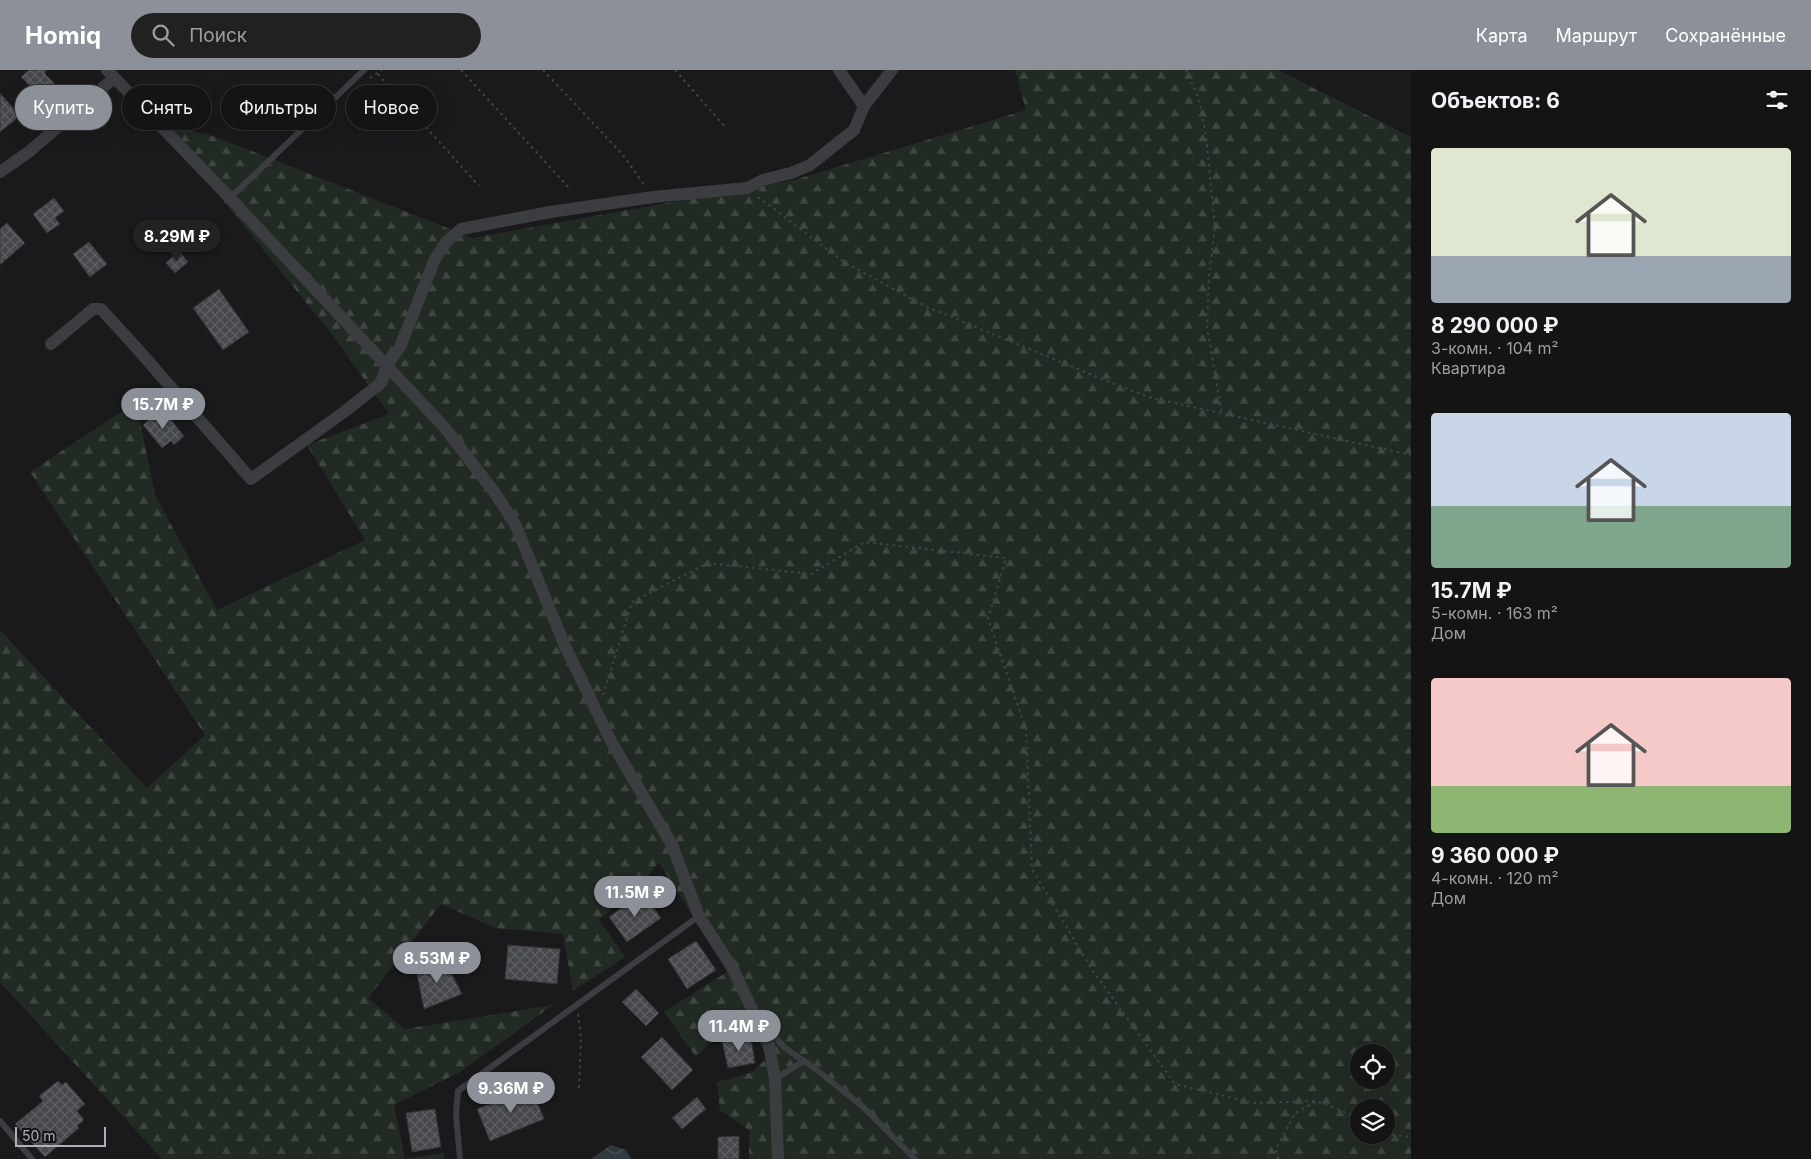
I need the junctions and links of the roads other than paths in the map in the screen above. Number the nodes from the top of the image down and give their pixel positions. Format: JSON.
{"nodes":[{"id":1,"x":364,"y":70,"type":"edge"},
{"id":2,"x":839,"y":70,"type":"edge"},
{"id":3,"x":892,"y":70,"type":"edge"},
{"id":4,"x":110,"y":74,"type":"edge"},
{"id":5,"x":864,"y":106,"type":"junction"},
{"id":6,"x":0,"y":172,"type":"edge"},
{"id":7,"x":230,"y":198,"type":"junction"},
{"id":8,"x":51,"y":344,"type":"dead end"},
{"id":9,"x":387,"y":365,"type":"junction"},
{"id":10,"x":699,"y":916,"type":"junction"},
{"id":11,"x":754,"y":1013,"type":"junction"},
{"id":12,"x":804,"y":1061,"type":"junction"},
{"id":13,"x":776,"y":1079,"type":"junction"},
{"id":14,"x":0,"y":1121,"type":"edge"},
{"id":15,"x":32,"y":1159,"type":"edge"},
{"id":16,"x":460,"y":1159,"type":"edge"},
{"id":17,"x":778,"y":1159,"type":"edge"},
{"id":18,"x":914,"y":1159,"type":"edge"}],
"edges":[{"from":1,"to":7,"type":"lane"},
{"from":2,"to":5,"type":"street"},
{"from":3,"to":5,"type":"street"},
{"from":4,"to":6,"type":"street"},
{"from":4,"to":7,"type":"street"},
{"from":5,"to":9,"type":"street"},
{"from":7,"to":9,"type":"street"},
{"from":8,"to":9,"type":"street"},
{"from":9,"to":10,"type":"street"},
{"from":10,"to":11,"type":"street"},
{"from":10,"to":16,"type":"lane"},
{"from":11,"to":12,"type":"lane"},
{"from":11,"to":13,"type":"street"},
{"from":12,"to":13,"type":"lane"},
{"from":12,"to":18,"type":"lane"},
{"from":13,"to":17,"type":"street"},
{"from":14,"to":15,"type":"lane"}]}
